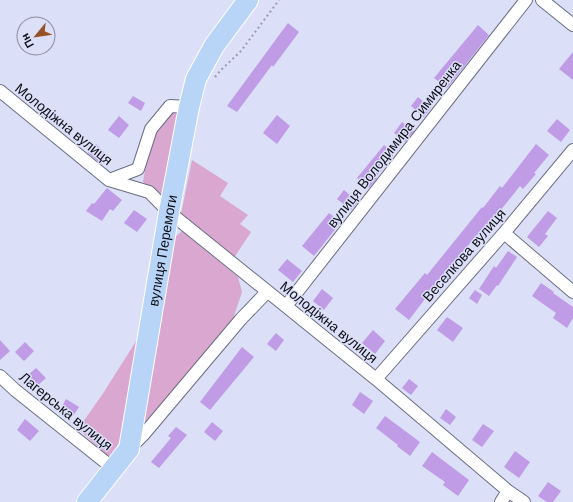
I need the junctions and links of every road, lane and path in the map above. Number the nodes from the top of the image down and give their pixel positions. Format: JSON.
{"nodes":[{"id":1,"x":248,"y":0,"type":"edge"},
{"id":2,"x":279,"y":0,"type":"edge"},
{"id":3,"x":526,"y":0,"type":"edge"},
{"id":4,"x":550,"y":2,"type":"edge"},
{"id":5,"x":573,"y":25,"type":"edge"},
{"id":6,"x":211,"y":82,"type":"dead end"},
{"id":7,"x":0,"y":91,"type":"edge"},
{"id":8,"x":188,"y":107,"type":"junction"},
{"id":9,"x":573,"y":150,"type":"edge"},
{"id":10,"x":109,"y":180,"type":"junction"},
{"id":11,"x":169,"y":212,"type":"junction"},
{"id":12,"x":504,"y":233,"type":"junction"},
{"id":13,"x":267,"y":292,"type":"junction"},
{"id":14,"x":573,"y":292,"type":"edge"},
{"id":15,"x":286,"y":306,"type":"junction"},
{"id":16,"x":0,"y":376,"type":"edge"},
{"id":17,"x":376,"y":379,"type":"junction"},
{"id":18,"x":129,"y":449,"type":"junction"},
{"id":19,"x":114,"y":469,"type":"junction"},
{"id":20,"x":508,"y":491,"type":"junction"},
{"id":21,"x":87,"y":502,"type":"edge"},
{"id":22,"x":501,"y":502,"type":"edge"},
{"id":23,"x":524,"y":502,"type":"edge"}],
"edges":[{"from":1,"to":8,"type":"main road","name":"вулиця Перемоги"},
{"from":2,"to":6,"type":"path"},
{"from":3,"to":15,"type":"street","name":"вулиця Володимира Симиренка"},
{"from":4,"to":5,"type":"street"},
{"from":7,"to":10,"type":"street","name":"Молодіжна вулиця"},
{"from":8,"to":10,"type":"street","name":"Молодіжна вулиця"},
{"from":8,"to":11,"type":"main road","name":"вулиця Перемоги"},
{"from":9,"to":12,"type":"street","name":"Веселкова вулиця"},
{"from":10,"to":11,"type":"street","name":"Молодіжна вулиця"},
{"from":11,"to":13,"type":"street","name":"Молодіжна вулиця"},
{"from":11,"to":18,"type":"main road","name":"вулиця Перемоги"},
{"from":12,"to":14,"type":"street"},
{"from":12,"to":17,"type":"street","name":"Веселкова вулиця"},
{"from":13,"to":15,"type":"street","name":"Молодіжна вулиця"},
{"from":13,"to":18,"type":"street"},
{"from":15,"to":17,"type":"street","name":"Молодіжна вулиця"},
{"from":16,"to":19,"type":"street","name":"Лагерська вулиця"},
{"from":17,"to":20,"type":"street","name":"Молодіжна вулиця"},
{"from":18,"to":19,"type":"main road","name":"вулиця Перемоги"},
{"from":19,"to":21,"type":"main road","name":"вулиця Перемоги"},
{"from":20,"to":22,"type":"street"},
{"from":20,"to":23,"type":"street","name":"Молодіжна вулиця"}]}
